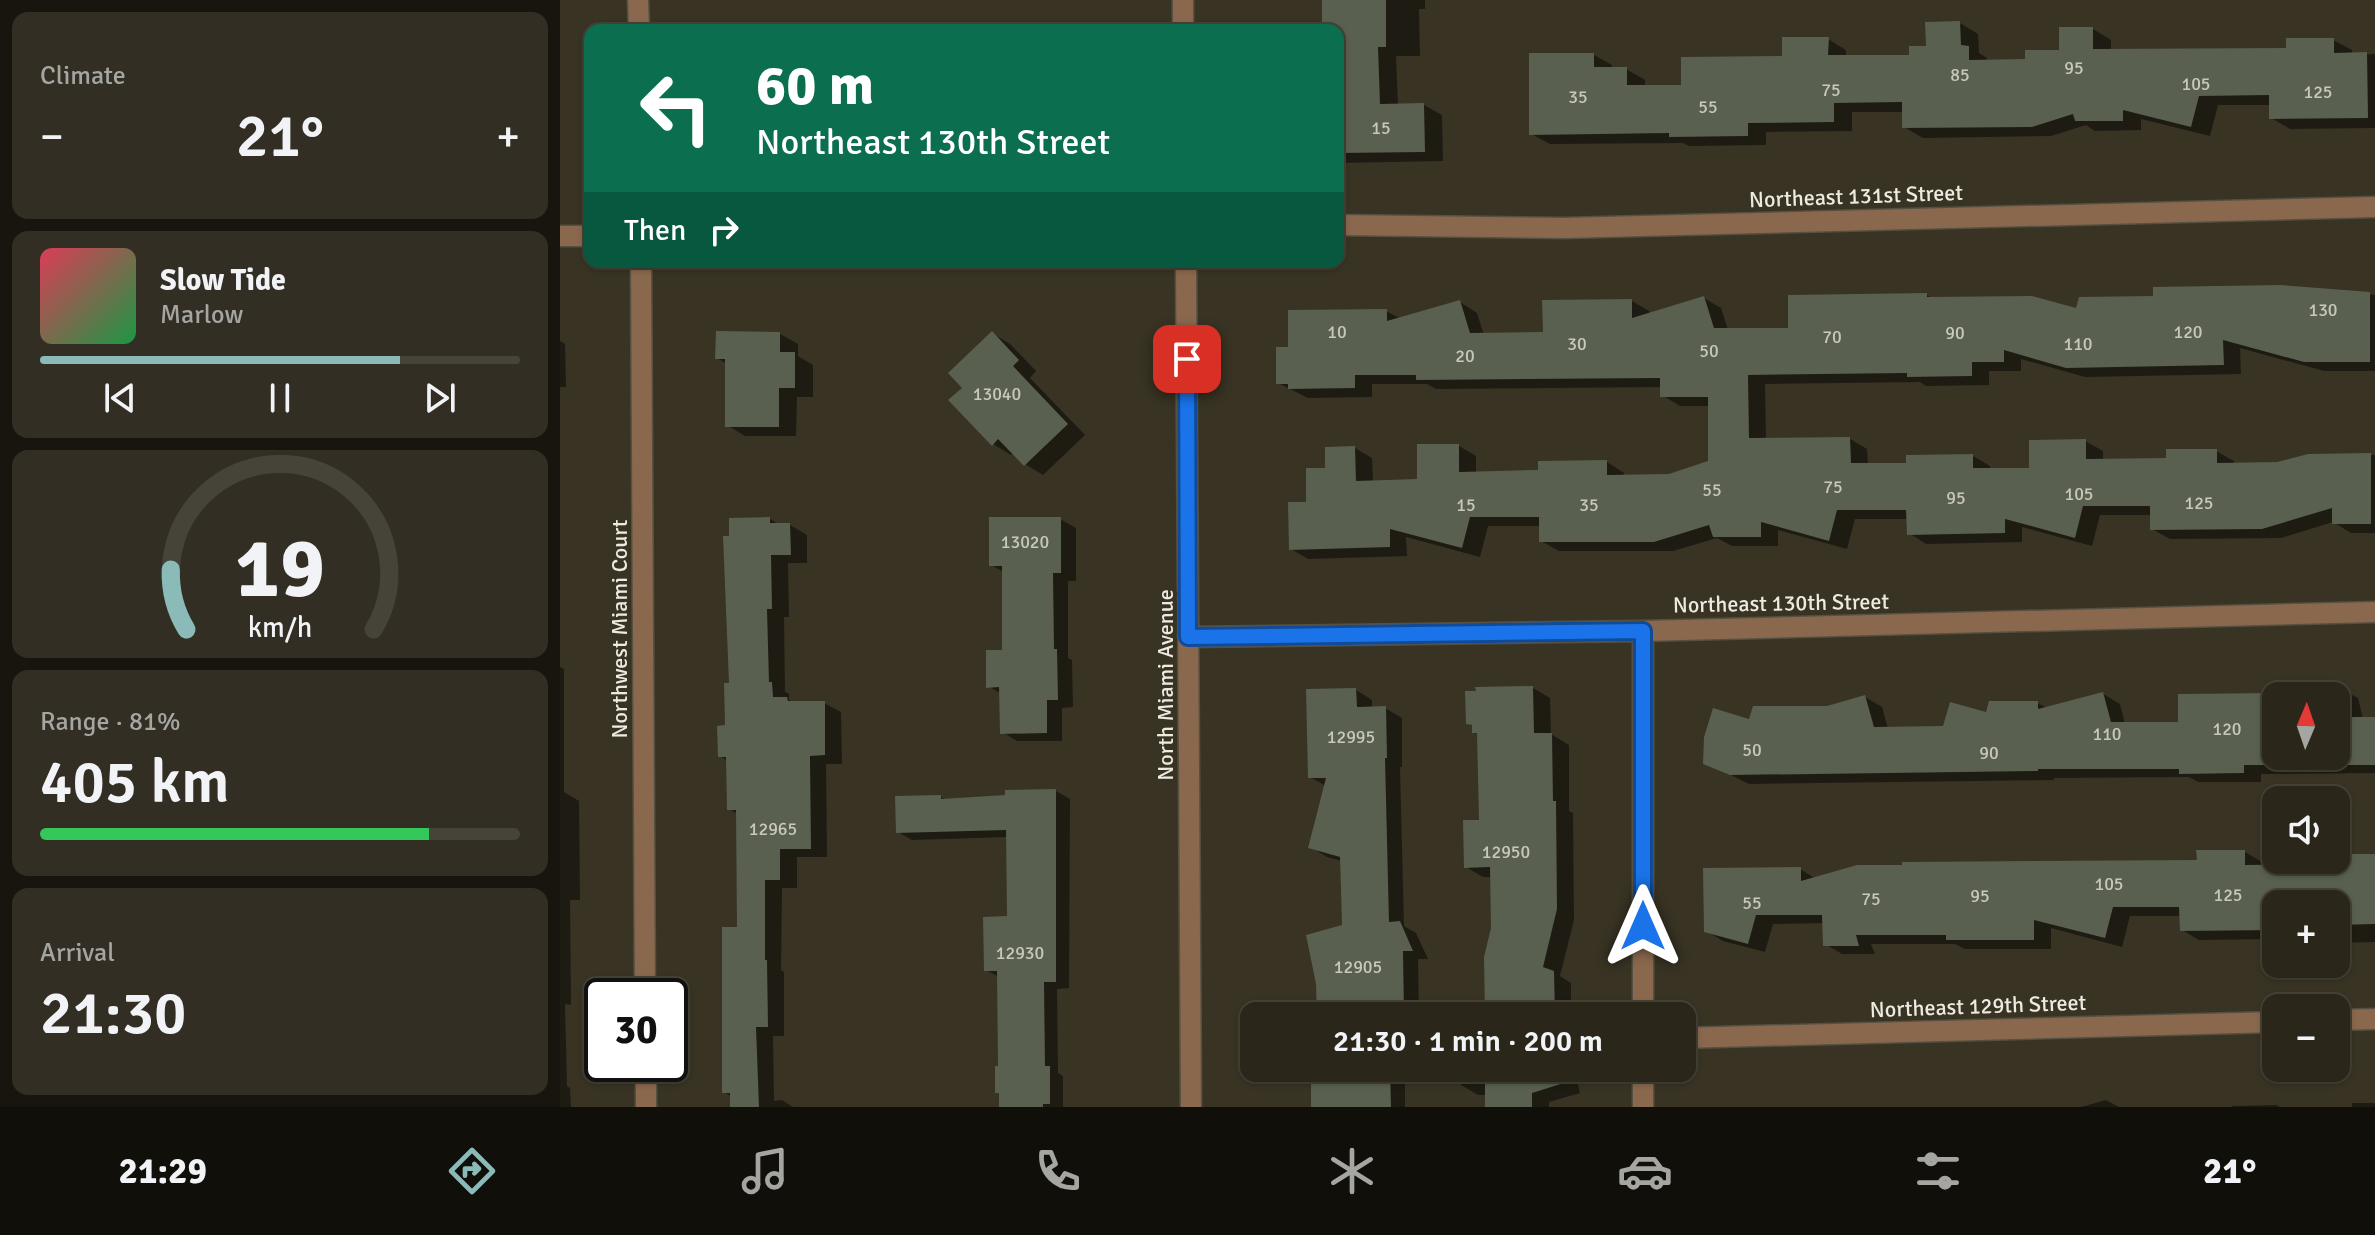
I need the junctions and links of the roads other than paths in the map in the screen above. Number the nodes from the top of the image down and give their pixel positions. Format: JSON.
{"nodes":[{"id":1,"x":638,"y":0,"type":"edge"},
{"id":2,"x":1183,"y":0,"type":"edge"},
{"id":3,"x":639,"y":24,"type":"edge"},
{"id":4,"x":1183,"y":24,"type":"edge"},
{"id":5,"x":2375,"y":207,"type":"edge"},
{"id":6,"x":1344,"y":225,"type":"edge"},
{"id":7,"x":560,"y":236,"type":"edge"},
{"id":8,"x":584,"y":236,"type":"edge"},
{"id":9,"x":641,"y":268,"type":"edge"},
{"id":10,"x":1186,"y":268,"type":"edge"},
{"id":11,"x":2375,"y":612,"type":"edge"},
{"id":12,"x":1643,"y":631,"type":"junction"},
{"id":13,"x":1188,"y":637,"type":"junction"},
{"id":14,"x":645,"y":978,"type":"edge"},
{"id":15,"x":1643,"y":1002,"type":"edge"},
{"id":16,"x":2375,"y":1019,"type":"edge"},
{"id":17,"x":2350,"y":1020,"type":"edge"},
{"id":18,"x":2262,"y":1022,"type":"edge"},
{"id":19,"x":1696,"y":1038,"type":"edge"},
{"id":20,"x":646,"y":1082,"type":"edge"},
{"id":21,"x":1643,"y":1082,"type":"edge"},
{"id":22,"x":646,"y":1107,"type":"edge"},
{"id":23,"x":1191,"y":1107,"type":"edge"},
{"id":24,"x":1643,"y":1107,"type":"edge"}],
"edges":[{"from":1,"to":3,"type":"street"},
{"from":2,"to":4,"type":"street"},
{"from":5,"to":6,"type":"street","name":"Northeast 131st Street"},
{"from":7,"to":8,"type":"street"},
{"from":9,"to":14,"type":"street","name":"Northwest Miami Court"},
{"from":10,"to":13,"type":"street","name":"North Miami Avenue"},
{"from":11,"to":12,"type":"street","name":"Northeast 130th Street"},
{"from":12,"to":13,"type":"street","name":"Northeast 130th Street"},
{"from":12,"to":15,"type":"street"},
{"from":13,"to":23,"type":"street","name":"North Miami Avenue"},
{"from":16,"to":17,"type":"street"},
{"from":18,"to":19,"type":"street","name":"Northeast 129th Street"},
{"from":20,"to":22,"type":"street"},
{"from":21,"to":24,"type":"street"}]}
